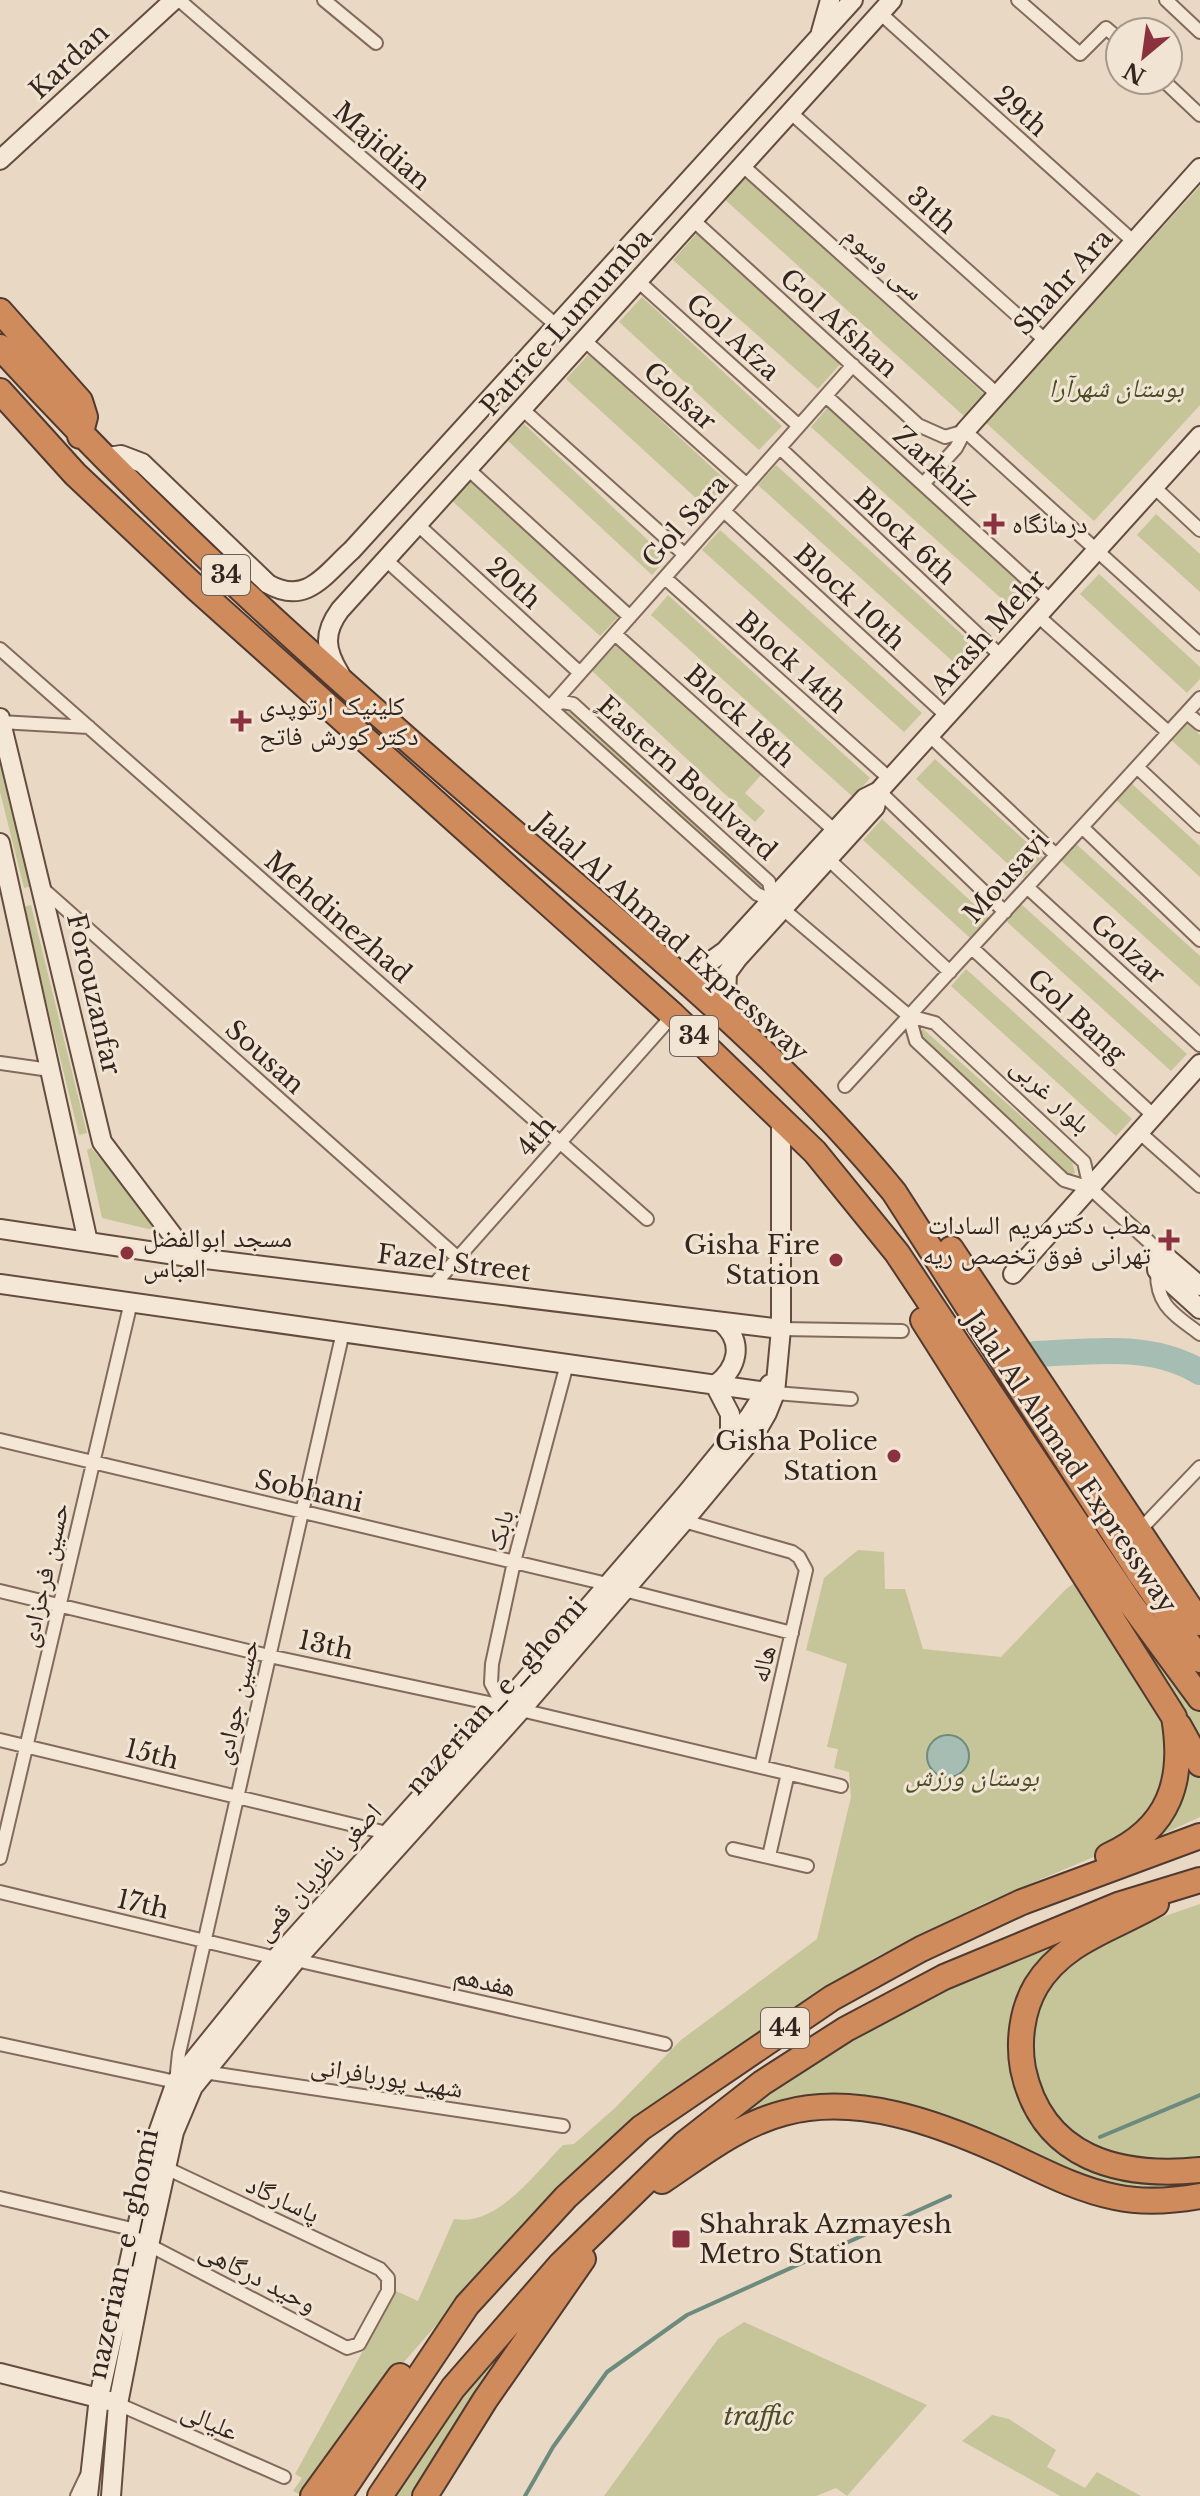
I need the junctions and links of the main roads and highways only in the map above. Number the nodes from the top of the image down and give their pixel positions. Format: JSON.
{"nodes":[{"id":1,"x":0,"y":311,"type":"edge"},
{"id":2,"x":0,"y":347,"type":"edge"},
{"id":3,"x":0,"y":391,"type":"edge"},
{"id":4,"x":0,"y":417,"type":"edge"},
{"id":5,"x":80,"y":436,"type":"junction"},
{"id":6,"x":75,"y":474,"type":"junction"},
{"id":7,"x":894,"y":1192,"type":"junction"},
{"id":8,"x":861,"y":1205,"type":"junction"},
{"id":9,"x":1200,"y":1623,"type":"edge"},
{"id":10,"x":1200,"y":1660,"type":"edge"},
{"id":11,"x":1200,"y":1698,"type":"edge"},
{"id":12,"x":1174,"y":1717,"type":"junction"},
{"id":13,"x":1200,"y":1764,"type":"edge"},
{"id":14,"x":1200,"y":1836,"type":"edge"},
{"id":15,"x":1195,"y":1882,"type":"edge"},
{"id":16,"x":1022,"y":1902,"type":"junction"},
{"id":17,"x":1200,"y":2170,"type":"edge"},
{"id":18,"x":1200,"y":2196,"type":"edge"},
{"id":19,"x":619,"y":2211,"type":"junction"},
{"id":20,"x":445,"y":2333,"type":"junction"},
{"id":21,"x":313,"y":2496,"type":"edge"},
{"id":22,"x":339,"y":2496,"type":"edge"},
{"id":23,"x":380,"y":2496,"type":"edge"},
{"id":24,"x":425,"y":2496,"type":"edge"}],
"edges":[{"from":1,"to":5,"type":"highway"},
{"from":2,"to":5,"type":"highway","name":"Jalal Al Ahmad Expressway","number":"34"},
{"from":3,"to":6,"type":"highway","name":"Jalal Al Ahmad Expressway","number":"34"},
{"from":4,"to":6,"type":"highway"},
{"from":5,"to":7,"type":"highway","name":"Jalal Al Ahmad Expressway","number":"34"},
{"from":6,"to":8,"type":"highway","name":"Jalal Al Ahmad Expressway","number":"34"},
{"from":7,"to":9,"type":"highway"},
{"from":7,"to":10,"type":"highway","name":"Jalal Al Ahmad Expressway","number":"34"},
{"from":8,"to":11,"type":"highway","name":"Jalal Al Ahmad Expressway","number":"34"},
{"from":8,"to":12,"type":"highway"},
{"from":12,"to":13,"type":"highway"},
{"from":12,"to":16,"type":"highway"},
{"from":14,"to":16,"type":"highway","number":"44"},
{"from":15,"to":17,"type":"highway"},
{"from":15,"to":19,"type":"highway","number":"44"},
{"from":16,"to":20,"type":"highway","number":"44"},
{"from":18,"to":19,"type":"highway"},
{"from":19,"to":23,"type":"highway","number":"44"},
{"from":19,"to":24,"type":"highway"},
{"from":20,"to":21,"type":"highway"},
{"from":20,"to":22,"type":"highway","number":"44"}]}
